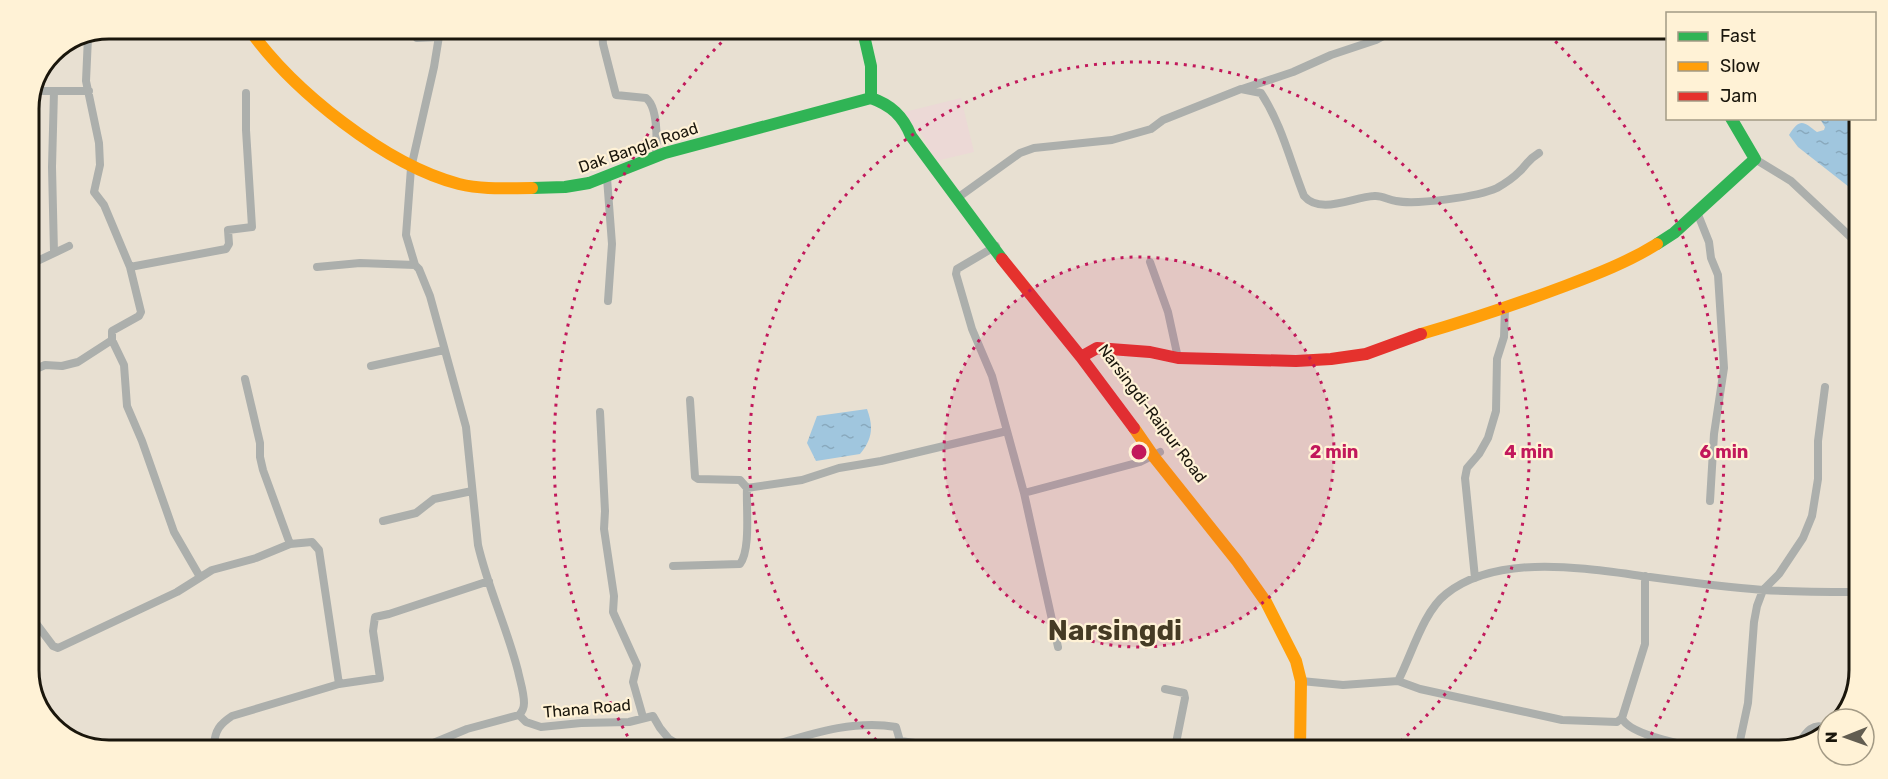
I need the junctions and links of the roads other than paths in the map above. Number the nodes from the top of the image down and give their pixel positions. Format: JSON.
{"nodes":[{"id":1,"x":256,"y":39,"type":"edge"},
{"id":2,"x":439,"y":39,"type":"edge"},
{"id":3,"x":603,"y":39,"type":"edge"},
{"id":4,"x":865,"y":39,"type":"edge"},
{"id":5,"x":1378,"y":39,"type":"edge"},
{"id":6,"x":88,"y":42,"type":"edge"},
{"id":7,"x":1241,"y":89,"type":"junction"},
{"id":8,"x":41,"y":91,"type":"edge"},
{"id":9,"x":54,"y":91,"type":"junction"},
{"id":10,"x":89,"y":91,"type":"junction"},
{"id":11,"x":246,"y":93,"type":"dead end"},
{"id":12,"x":871,"y":98,"type":"junction"},
{"id":13,"x":1732,"y":120,"type":"edge"},
{"id":14,"x":1539,"y":153,"type":"dead end"},
{"id":15,"x":656,"y":156,"type":"junction"},
{"id":16,"x":1755,"y":159,"type":"junction"},
{"id":17,"x":411,"y":168,"type":"junction"},
{"id":18,"x":607,"y":178,"type":"junction"},
{"id":19,"x":959,"y":196,"type":"junction"},
{"id":20,"x":1697,"y":212,"type":"junction"},
{"id":21,"x":1849,"y":236,"type":"edge"},
{"id":22,"x":69,"y":246,"type":"dead end"},
{"id":23,"x":995,"y":246,"type":"junction"},
{"id":24,"x":54,"y":253,"type":"junction"},
{"id":25,"x":39,"y":260,"type":"edge"},
{"id":26,"x":1150,"y":262,"type":"dead end"},
{"id":27,"x":415,"y":265,"type":"junction"},
{"id":28,"x":130,"y":267,"type":"junction"},
{"id":29,"x":318,"y":267,"type":"dead end"},
{"id":30,"x":608,"y":301,"type":"dead end"},
{"id":31,"x":1505,"y":309,"type":"junction"},
{"id":32,"x":112,"y":340,"type":"junction"},
{"id":33,"x":444,"y":350,"type":"junction"},
{"id":34,"x":1084,"y":355,"type":"junction"},
{"id":35,"x":1178,"y":358,"type":"junction"},
{"id":36,"x":371,"y":366,"type":"dead end"},
{"id":37,"x":39,"y":368,"type":"edge"},
{"id":38,"x":245,"y":379,"type":"dead end"},
{"id":39,"x":1825,"y":387,"type":"dead end"},
{"id":40,"x":690,"y":400,"type":"dead end"},
{"id":41,"x":600,"y":412,"type":"dead end"},
{"id":42,"x":1007,"y":431,"type":"junction"},
{"id":43,"x":1157,"y":454,"type":"junction"},
{"id":44,"x":747,"y":488,"type":"junction"},
{"id":45,"x":472,"y":491,"type":"junction"},
{"id":46,"x":1024,"y":493,"type":"junction"},
{"id":47,"x":1710,"y":501,"type":"dead end"},
{"id":48,"x":383,"y":522,"type":"dead end"},
{"id":49,"x":290,"y":544,"type":"junction"},
{"id":50,"x":673,"y":566,"type":"dead end"},
{"id":51,"x":1645,"y":576,"type":"junction"},
{"id":52,"x":200,"y":577,"type":"junction"},
{"id":53,"x":1475,"y":578,"type":"junction"},
{"id":54,"x":489,"y":581,"type":"junction"},
{"id":55,"x":1763,"y":590,"type":"junction"},
{"id":56,"x":1849,"y":592,"type":"edge"},
{"id":57,"x":39,"y":628,"type":"edge"},
{"id":58,"x":1058,"y":647,"type":"dead end"},
{"id":59,"x":1304,"y":681,"type":"junction"},
{"id":60,"x":1398,"y":681,"type":"junction"},
{"id":61,"x":339,"y":684,"type":"junction"},
{"id":62,"x":1165,"y":689,"type":"dead end"},
{"id":63,"x":519,"y":715,"type":"junction"},
{"id":64,"x":643,"y":717,"type":"junction"},
{"id":65,"x":1622,"y":718,"type":"junction"},
{"id":66,"x":1816,"y":727,"type":"edge"},
{"id":67,"x":1804,"y":735,"type":"edge"},
{"id":68,"x":214,"y":740,"type":"edge"},
{"id":69,"x":440,"y":740,"type":"edge"},
{"id":70,"x":671,"y":740,"type":"edge"},
{"id":71,"x":790,"y":740,"type":"edge"},
{"id":72,"x":900,"y":740,"type":"edge"},
{"id":73,"x":1177,"y":740,"type":"edge"},
{"id":74,"x":1301,"y":740,"type":"edge"},
{"id":75,"x":1308,"y":740,"type":"edge"},
{"id":76,"x":1668,"y":740,"type":"edge"},
{"id":77,"x":1740,"y":740,"type":"edge"}],
"edges":[{"from":1,"to":17,"type":"main road","name":"Dak Bangla Road"},
{"from":2,"to":17,"type":"street"},
{"from":3,"to":15,"type":"street"},
{"from":4,"to":12,"type":"main road"},
{"from":5,"to":7,"type":"street"},
{"from":6,"to":10,"type":"street"},
{"from":7,"to":14,"type":"street"},
{"from":7,"to":19,"type":"street"},
{"from":8,"to":9,"type":"street"},
{"from":9,"to":10,"type":"street"},
{"from":9,"to":24,"type":"street"},
{"from":10,"to":28,"type":"street"},
{"from":11,"to":28,"type":"street"},
{"from":12,"to":15,"type":"main road","name":"Dak Bangla Road"},
{"from":12,"to":19,"type":"main road","name":"Narsingdi-Raipur Road"},
{"from":13,"to":16,"type":"main road"},
{"from":15,"to":18,"type":"main road","name":"Dak Bangla Road"},
{"from":16,"to":20,"type":"main road"},
{"from":16,"to":21,"type":"street"},
{"from":17,"to":18,"type":"main road","name":"Dak Bangla Road"},
{"from":17,"to":27,"type":"street"},
{"from":18,"to":30,"type":"street"},
{"from":19,"to":23,"type":"main road","name":"Narsingdi-Raipur Road"},
{"from":20,"to":31,"type":"main road"},
{"from":20,"to":47,"type":"street"},
{"from":22,"to":24,"type":"street"},
{"from":23,"to":34,"type":"main road","name":"Narsingdi-Raipur Road"},
{"from":23,"to":42,"type":"street"},
{"from":24,"to":25,"type":"street"},
{"from":26,"to":35,"type":"street"},
{"from":27,"to":29,"type":"street"},
{"from":27,"to":33,"type":"street"},
{"from":28,"to":32,"type":"street"},
{"from":31,"to":35,"type":"main road"},
{"from":31,"to":53,"type":"street"},
{"from":32,"to":37,"type":"street"},
{"from":32,"to":52,"type":"street"},
{"from":33,"to":36,"type":"street"},
{"from":33,"to":45,"type":"street"},
{"from":34,"to":35,"type":"main road"},
{"from":34,"to":43,"type":"main road","name":"Narsingdi-Raipur Road"},
{"from":38,"to":49,"type":"street"},
{"from":39,"to":55,"type":"street"},
{"from":40,"to":44,"type":"street"},
{"from":41,"to":64,"type":"street"},
{"from":42,"to":44,"type":"street"},
{"from":42,"to":46,"type":"street"},
{"from":43,"to":46,"type":"street"},
{"from":43,"to":59,"type":"main road","name":"Narsingdi-Raipur Road"},
{"from":44,"to":50,"type":"street"},
{"from":45,"to":48,"type":"street"},
{"from":45,"to":54,"type":"street"},
{"from":46,"to":58,"type":"street"},
{"from":49,"to":52,"type":"street"},
{"from":49,"to":61,"type":"street"},
{"from":51,"to":53,"type":"street"},
{"from":51,"to":55,"type":"street"},
{"from":51,"to":65,"type":"street"},
{"from":52,"to":57,"type":"street"},
{"from":53,"to":60,"type":"street"},
{"from":54,"to":61,"type":"street"},
{"from":54,"to":63,"type":"street"},
{"from":55,"to":56,"type":"street"},
{"from":55,"to":77,"type":"street"},
{"from":59,"to":60,"type":"street"},
{"from":59,"to":74,"type":"main road","name":"Narsingdi-Raipur Road"},
{"from":59,"to":75,"type":"main road","name":"Narsingdi-Raipur Road"},
{"from":60,"to":65,"type":"street"},
{"from":61,"to":68,"type":"street"},
{"from":62,"to":73,"type":"street"},
{"from":63,"to":64,"type":"street","name":"Thana Road"},
{"from":63,"to":69,"type":"street"},
{"from":64,"to":70,"type":"street","name":"Thana Road"},
{"from":65,"to":76,"type":"street"},
{"from":66,"to":67,"type":"street"},
{"from":71,"to":72,"type":"street"}]}
